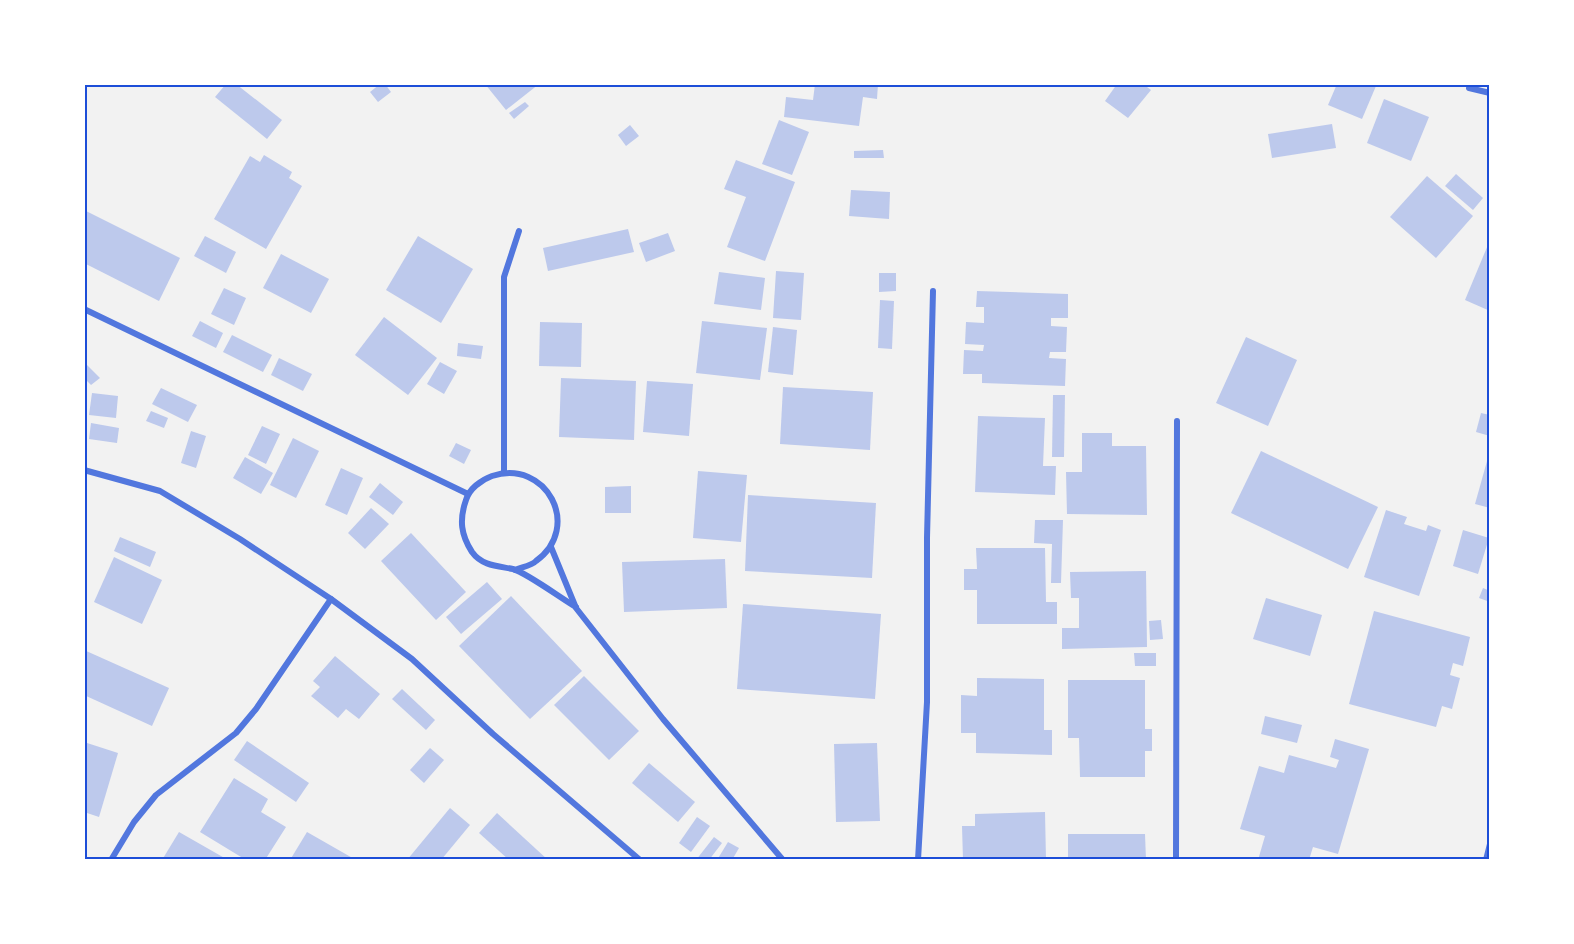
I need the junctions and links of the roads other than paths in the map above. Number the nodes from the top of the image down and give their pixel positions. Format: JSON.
{"nodes":[{"id":1,"x":1469,"y":88,"type":"dead end"},
{"id":2,"x":1490,"y":93,"type":"edge"},
{"id":3,"x":519,"y":231,"type":"dead end"},
{"id":4,"x":933,"y":291,"type":"dead end"},
{"id":5,"x":84,"y":309,"type":"edge"},
{"id":6,"x":1177,"y":421,"type":"dead end"},
{"id":7,"x":84,"y":470,"type":"edge"},
{"id":8,"x":504,"y":472,"type":"junction"},
{"id":9,"x":468,"y":495,"type":"junction"},
{"id":10,"x":551,"y":547,"type":"junction"},
{"id":11,"x":515,"y":570,"type":"junction"},
{"id":12,"x":332,"y":599,"type":"junction"},
{"id":13,"x":576,"y":608,"type":"junction"},
{"id":14,"x":1490,"y":844,"type":"edge"},
{"id":15,"x":111,"y":860,"type":"edge"},
{"id":16,"x":640,"y":860,"type":"edge"},
{"id":17,"x":783,"y":860,"type":"edge"},
{"id":18,"x":918,"y":860,"type":"edge"},
{"id":19,"x":1176,"y":860,"type":"edge"},
{"id":20,"x":1486,"y":860,"type":"edge"}],
"edges":[{"from":1,"to":2,"type":"street"},
{"from":3,"to":8,"type":"street"},
{"from":4,"to":18,"type":"street"},
{"from":5,"to":9,"type":"street"},
{"from":6,"to":19,"type":"street"},
{"from":7,"to":12,"type":"street"},
{"from":8,"to":9,"type":"street"},
{"from":8,"to":10,"type":"street"},
{"from":9,"to":11,"type":"street"},
{"from":10,"to":11,"type":"street"},
{"from":10,"to":13,"type":"street"},
{"from":11,"to":13,"type":"street"},
{"from":12,"to":15,"type":"street"},
{"from":12,"to":16,"type":"street"},
{"from":13,"to":17,"type":"street"},
{"from":14,"to":20,"type":"street"}]}
